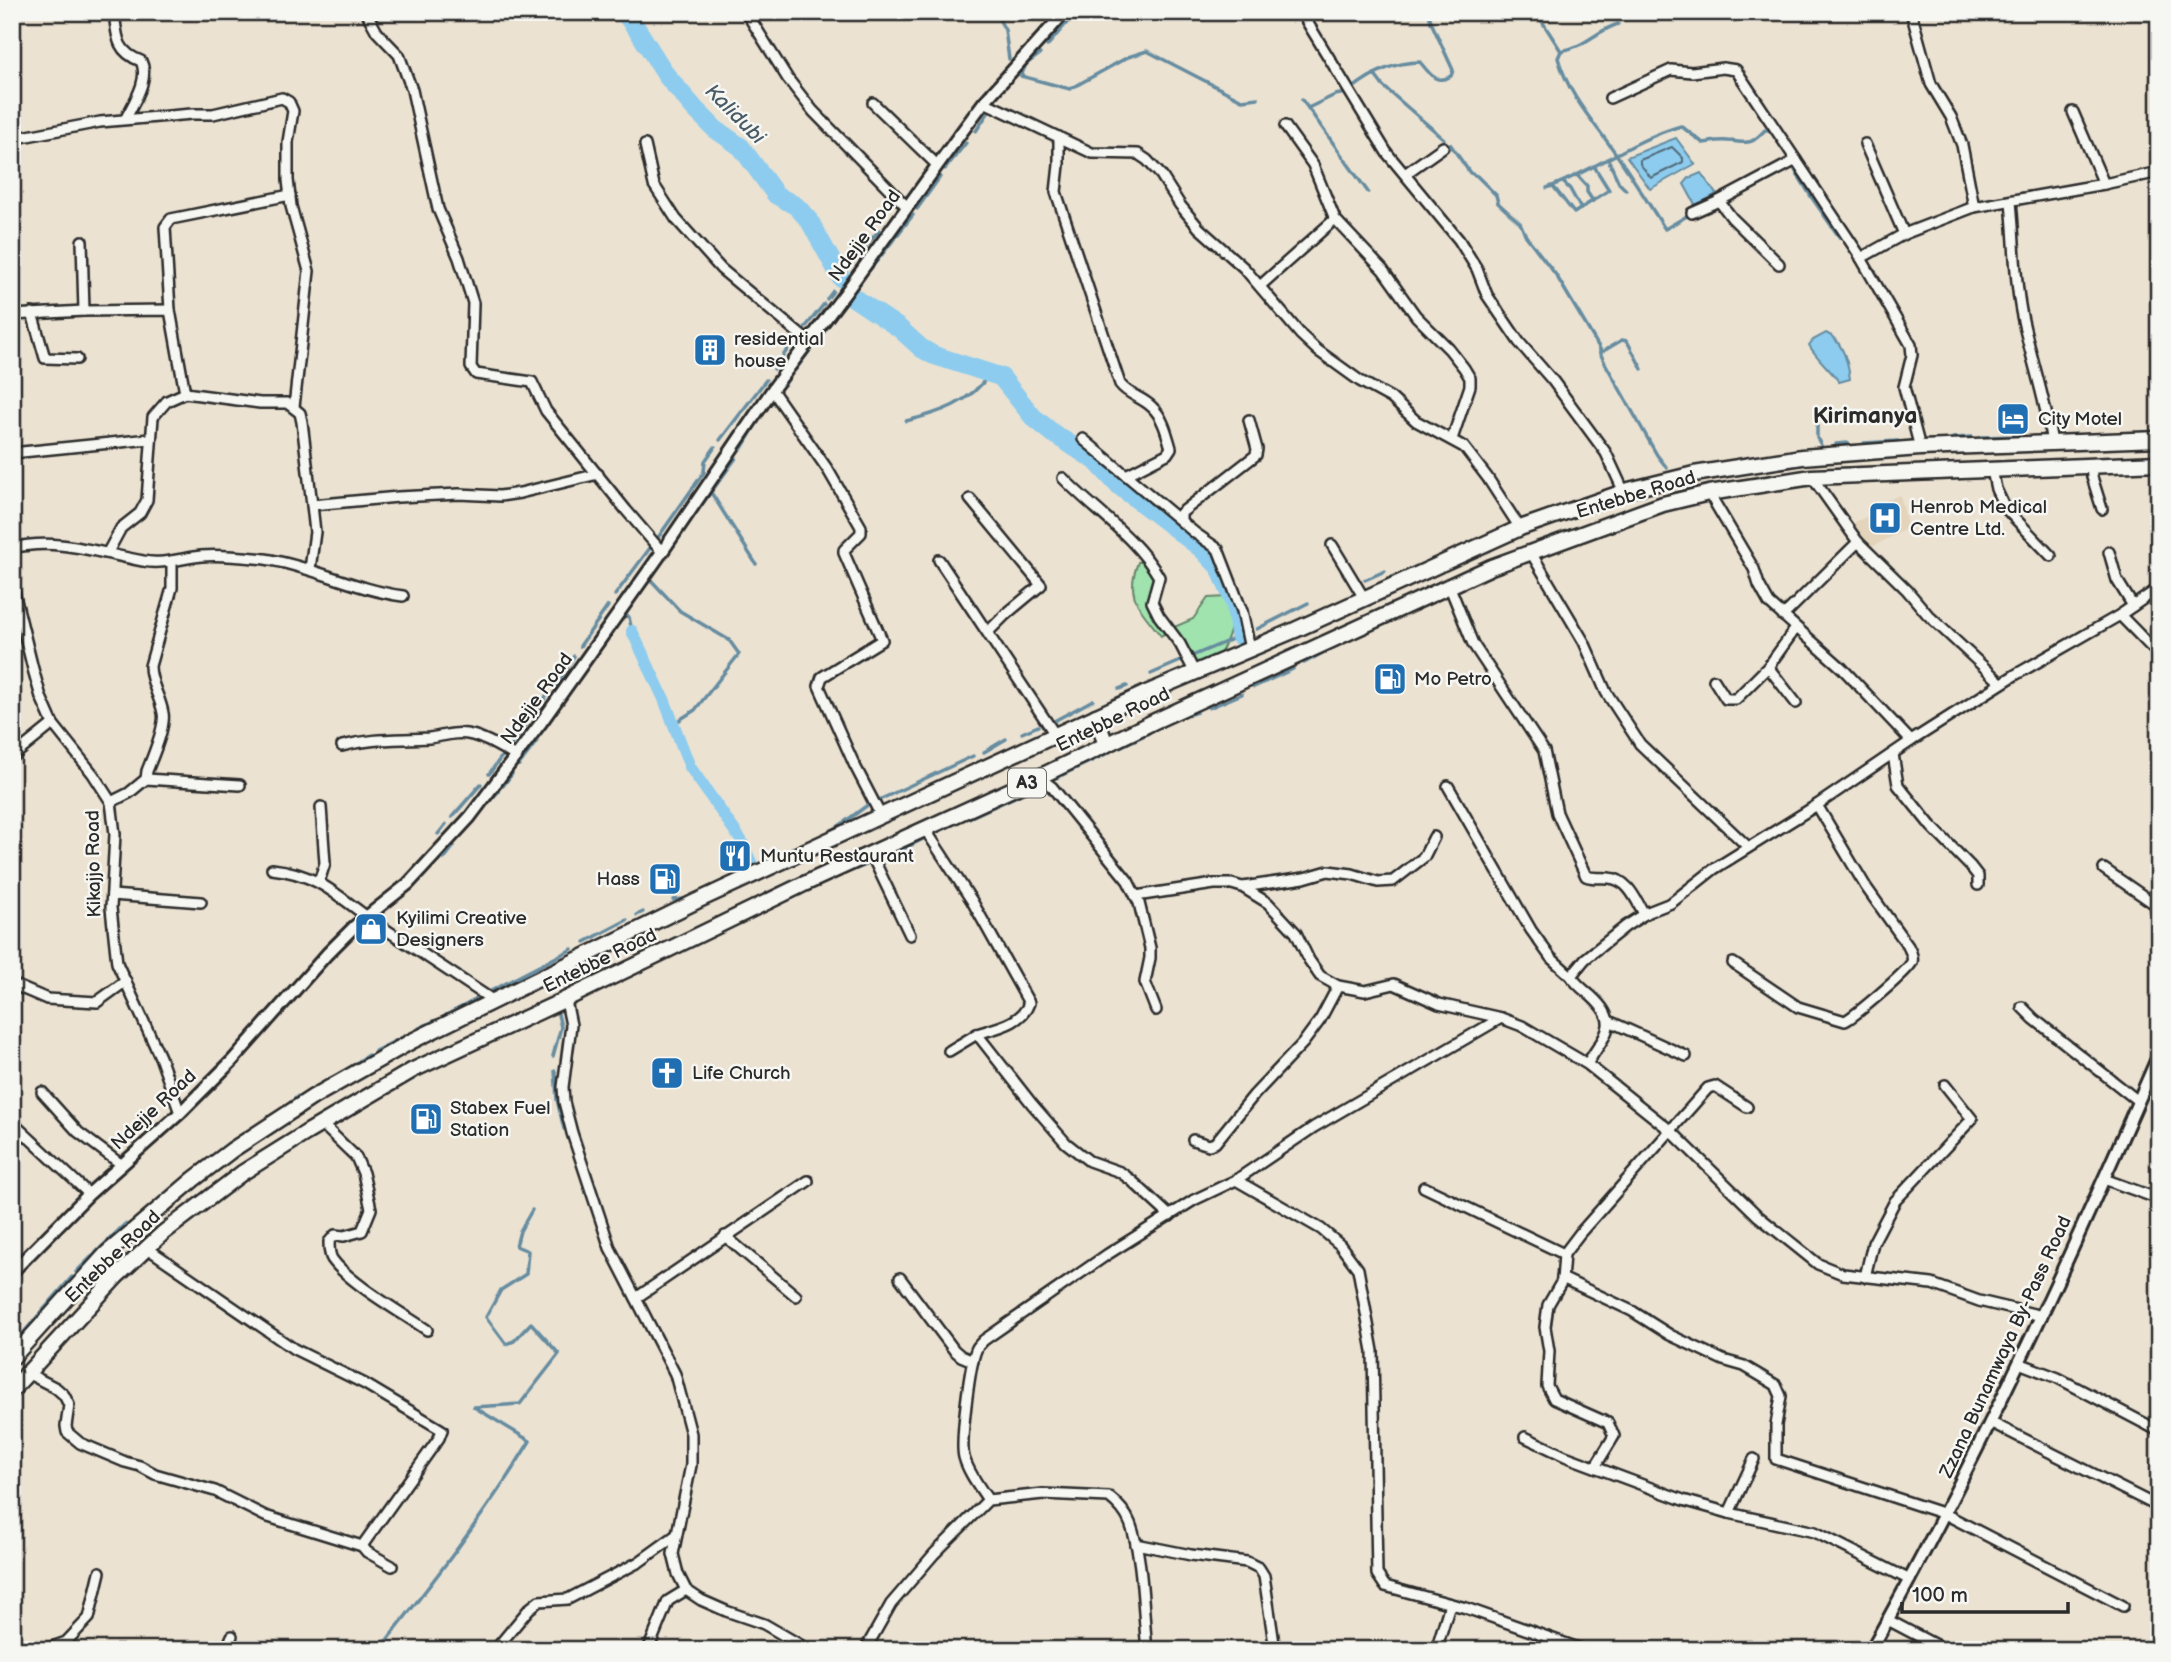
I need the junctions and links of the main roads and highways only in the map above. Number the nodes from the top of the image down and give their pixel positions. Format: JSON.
{"nodes":[{"id":1,"x":2159,"y":439,"type":"edge"},
{"id":2,"x":2159,"y":463,"type":"edge"},
{"id":3,"x":1096,"y":716,"type":"junction"},
{"id":4,"x":1106,"y":745,"type":"junction"},
{"id":5,"x":12,"y":1358,"type":"edge"},
{"id":6,"x":12,"y":1390,"type":"edge"}],
"edges":[{"from":1,"to":3,"type":"main road","name":"Entebbe Road","number":"A3"},
{"from":2,"to":4,"type":"main road","name":"Entebbe Road","number":"A3"},
{"from":3,"to":4,"type":"main road"},
{"from":3,"to":5,"type":"main road","name":"Entebbe Road","number":"A3"},
{"from":4,"to":6,"type":"main road","name":"Entebbe Road","number":"A3"}]}
